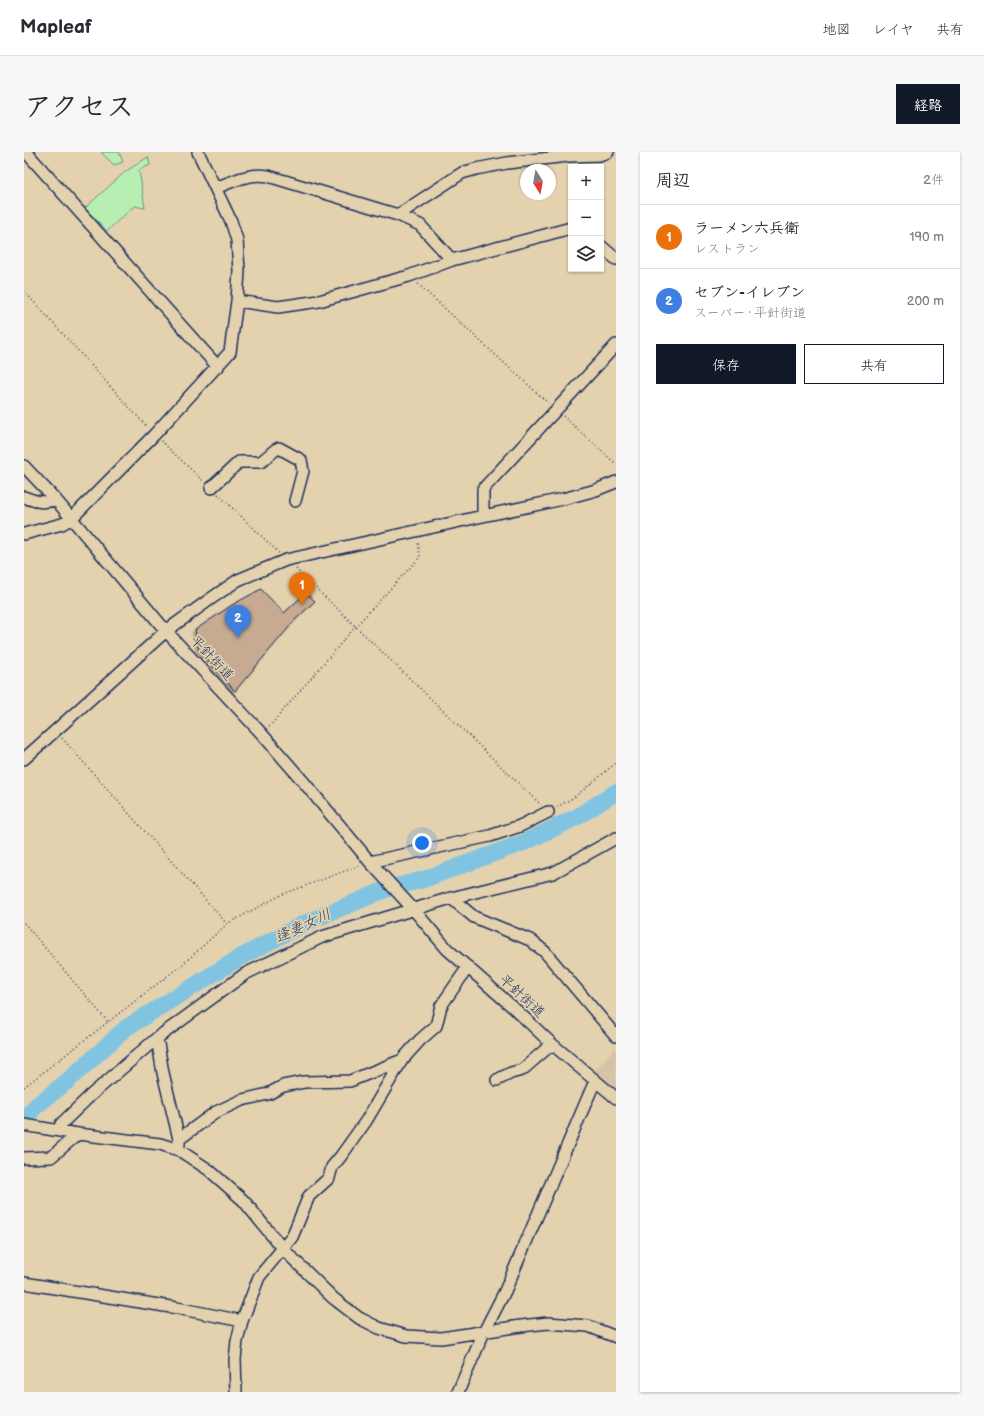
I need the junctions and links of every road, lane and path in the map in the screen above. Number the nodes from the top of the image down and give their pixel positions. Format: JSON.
{"nodes":[{"id":1,"x":26,"y":152,"type":"edge"},
{"id":2,"x":198,"y":152,"type":"edge"},
{"id":3,"x":608,"y":152,"type":"edge"},
{"id":4,"x":613,"y":152,"type":"edge"},
{"id":5,"x":616,"y":154,"type":"edge"},
{"id":6,"x":216,"y":188,"type":"junction"},
{"id":7,"x":398,"y":214,"type":"junction"},
{"id":8,"x":568,"y":229,"type":"edge"},
{"id":9,"x":604,"y":249,"type":"edge"},
{"id":10,"x":616,"y":259,"type":"edge"},
{"id":11,"x":452,"y":260,"type":"junction"},
{"id":12,"x":409,"y":276,"type":"junction"},
{"id":13,"x":24,"y":291,"type":"edge"},
{"id":14,"x":238,"y":302,"type":"junction"},
{"id":15,"x":616,"y":345,"type":"edge"},
{"id":16,"x":218,"y":367,"type":"junction"},
{"id":17,"x":557,"y":411,"type":"junction"},
{"id":18,"x":154,"y":435,"type":"junction"},
{"id":19,"x":616,"y":464,"type":"edge"},
{"id":20,"x":24,"y":466,"type":"edge"},
{"id":21,"x":616,"y":482,"type":"edge"},
{"id":22,"x":211,"y":488,"type":"junction"},
{"id":23,"x":24,"y":497,"type":"edge"},
{"id":24,"x":56,"y":500,"type":"junction"},
{"id":25,"x":295,"y":501,"type":"dead end"},
{"id":26,"x":483,"y":516,"type":"junction"},
{"id":27,"x":70,"y":518,"type":"junction"},
{"id":28,"x":416,"y":531,"type":"junction"},
{"id":29,"x":24,"y":534,"type":"edge"},
{"id":30,"x":286,"y":560,"type":"junction"},
{"id":31,"x":356,"y":627,"type":"junction"},
{"id":32,"x":166,"y":631,"type":"junction"},
{"id":33,"x":56,"y":731,"type":"junction"},
{"id":34,"x":262,"y":734,"type":"junction"},
{"id":35,"x":24,"y":759,"type":"edge"},
{"id":36,"x":616,"y":763,"type":"edge"},
{"id":37,"x":548,"y":812,"type":"junction"},
{"id":38,"x":616,"y":838,"type":"edge"},
{"id":39,"x":370,"y":862,"type":"junction"},
{"id":40,"x":452,"y":898,"type":"junction"},
{"id":41,"x":414,"y":910,"type":"junction"},
{"id":42,"x":24,"y":924,"type":"edge"},
{"id":43,"x":226,"y":924,"type":"junction"},
{"id":44,"x":468,"y":967,"type":"junction"},
{"id":45,"x":108,"y":1022,"type":"junction"},
{"id":46,"x":616,"y":1036,"type":"edge"},
{"id":47,"x":157,"y":1038,"type":"junction"},
{"id":48,"x":552,"y":1044,"type":"junction"},
{"id":49,"x":402,"y":1060,"type":"junction"},
{"id":50,"x":497,"y":1080,"type":"dead end"},
{"id":51,"x":595,"y":1081,"type":"junction"},
{"id":52,"x":24,"y":1087,"type":"edge"},
{"id":53,"x":616,"y":1098,"type":"edge"},
{"id":54,"x":24,"y":1125,"type":"edge"},
{"id":55,"x":60,"y":1130,"type":"junction"},
{"id":56,"x":78,"y":1134,"type":"junction"},
{"id":57,"x":179,"y":1144,"type":"junction"},
{"id":58,"x":24,"y":1158,"type":"edge"},
{"id":59,"x":282,"y":1248,"type":"junction"},
{"id":60,"x":24,"y":1283,"type":"edge"},
{"id":61,"x":242,"y":1321,"type":"junction"},
{"id":62,"x":484,"y":1332,"type":"junction"},
{"id":63,"x":616,"y":1337,"type":"edge"},
{"id":64,"x":236,"y":1392,"type":"edge"},
{"id":65,"x":458,"y":1392,"type":"edge"}],
"edges":[{"from":1,"to":16,"type":"street"},
{"from":2,"to":6,"type":"street"},
{"from":3,"to":7,"type":"street"},
{"from":4,"to":5,"type":"street"},
{"from":6,"to":7,"type":"street"},
{"from":6,"to":14,"type":"street"},
{"from":7,"to":11,"type":"street"},
{"from":8,"to":11,"type":"street"},
{"from":9,"to":10,"type":"street"},
{"from":11,"to":12,"type":"street"},
{"from":12,"to":14,"type":"street"},
{"from":12,"to":17,"type":"path"},
{"from":13,"to":18,"type":"path"},
{"from":14,"to":16,"type":"street"},
{"from":15,"to":17,"type":"street"},
{"from":16,"to":18,"type":"street"},
{"from":17,"to":19,"type":"path"},
{"from":17,"to":26,"type":"street"},
{"from":18,"to":22,"type":"path"},
{"from":18,"to":27,"type":"street"},
{"from":20,"to":24,"type":"street","name":"平針街道"},
{"from":21,"to":26,"type":"street"},
{"from":22,"to":25,"type":"street"},
{"from":22,"to":30,"type":"path"},
{"from":23,"to":24,"type":"street"},
{"from":24,"to":27,"type":"street","name":"平針街道"},
{"from":26,"to":28,"type":"street"},
{"from":27,"to":29,"type":"street"},
{"from":27,"to":32,"type":"street","name":"平針街道"},
{"from":28,"to":30,"type":"street"},
{"from":28,"to":31,"type":"path"},
{"from":30,"to":31,"type":"path"},
{"from":30,"to":32,"type":"street"},
{"from":31,"to":34,"type":"path"},
{"from":31,"to":37,"type":"path"},
{"from":32,"to":33,"type":"street"},
{"from":32,"to":34,"type":"street","name":"平針街道"},
{"from":33,"to":35,"type":"street"},
{"from":33,"to":43,"type":"path"},
{"from":34,"to":39,"type":"street","name":"平針街道"},
{"from":36,"to":37,"type":"path"},
{"from":37,"to":39,"type":"street"},
{"from":38,"to":40,"type":"street"},
{"from":39,"to":41,"type":"street","name":"平針街道"},
{"from":39,"to":43,"type":"path"},
{"from":40,"to":41,"type":"street"},
{"from":40,"to":46,"type":"street"},
{"from":41,"to":44,"type":"street","name":"平針街道"},
{"from":41,"to":47,"type":"street"},
{"from":42,"to":45,"type":"path"},
{"from":43,"to":45,"type":"path"},
{"from":44,"to":48,"type":"street","name":"平針街道"},
{"from":44,"to":49,"type":"street"},
{"from":45,"to":52,"type":"path"},
{"from":47,"to":55,"type":"street"},
{"from":47,"to":57,"type":"street"},
{"from":48,"to":50,"type":"street"},
{"from":48,"to":51,"type":"street","name":"平針街道"},
{"from":49,"to":57,"type":"street"},
{"from":49,"to":59,"type":"street"},
{"from":51,"to":53,"type":"street","name":"平針街道"},
{"from":51,"to":62,"type":"street"},
{"from":54,"to":55,"type":"street"},
{"from":55,"to":56,"type":"street"},
{"from":56,"to":57,"type":"street"},
{"from":56,"to":58,"type":"street"},
{"from":57,"to":59,"type":"street"},
{"from":59,"to":61,"type":"street"},
{"from":59,"to":62,"type":"street"},
{"from":60,"to":61,"type":"street"},
{"from":61,"to":64,"type":"street"},
{"from":62,"to":63,"type":"street"},
{"from":62,"to":65,"type":"street"}]}
